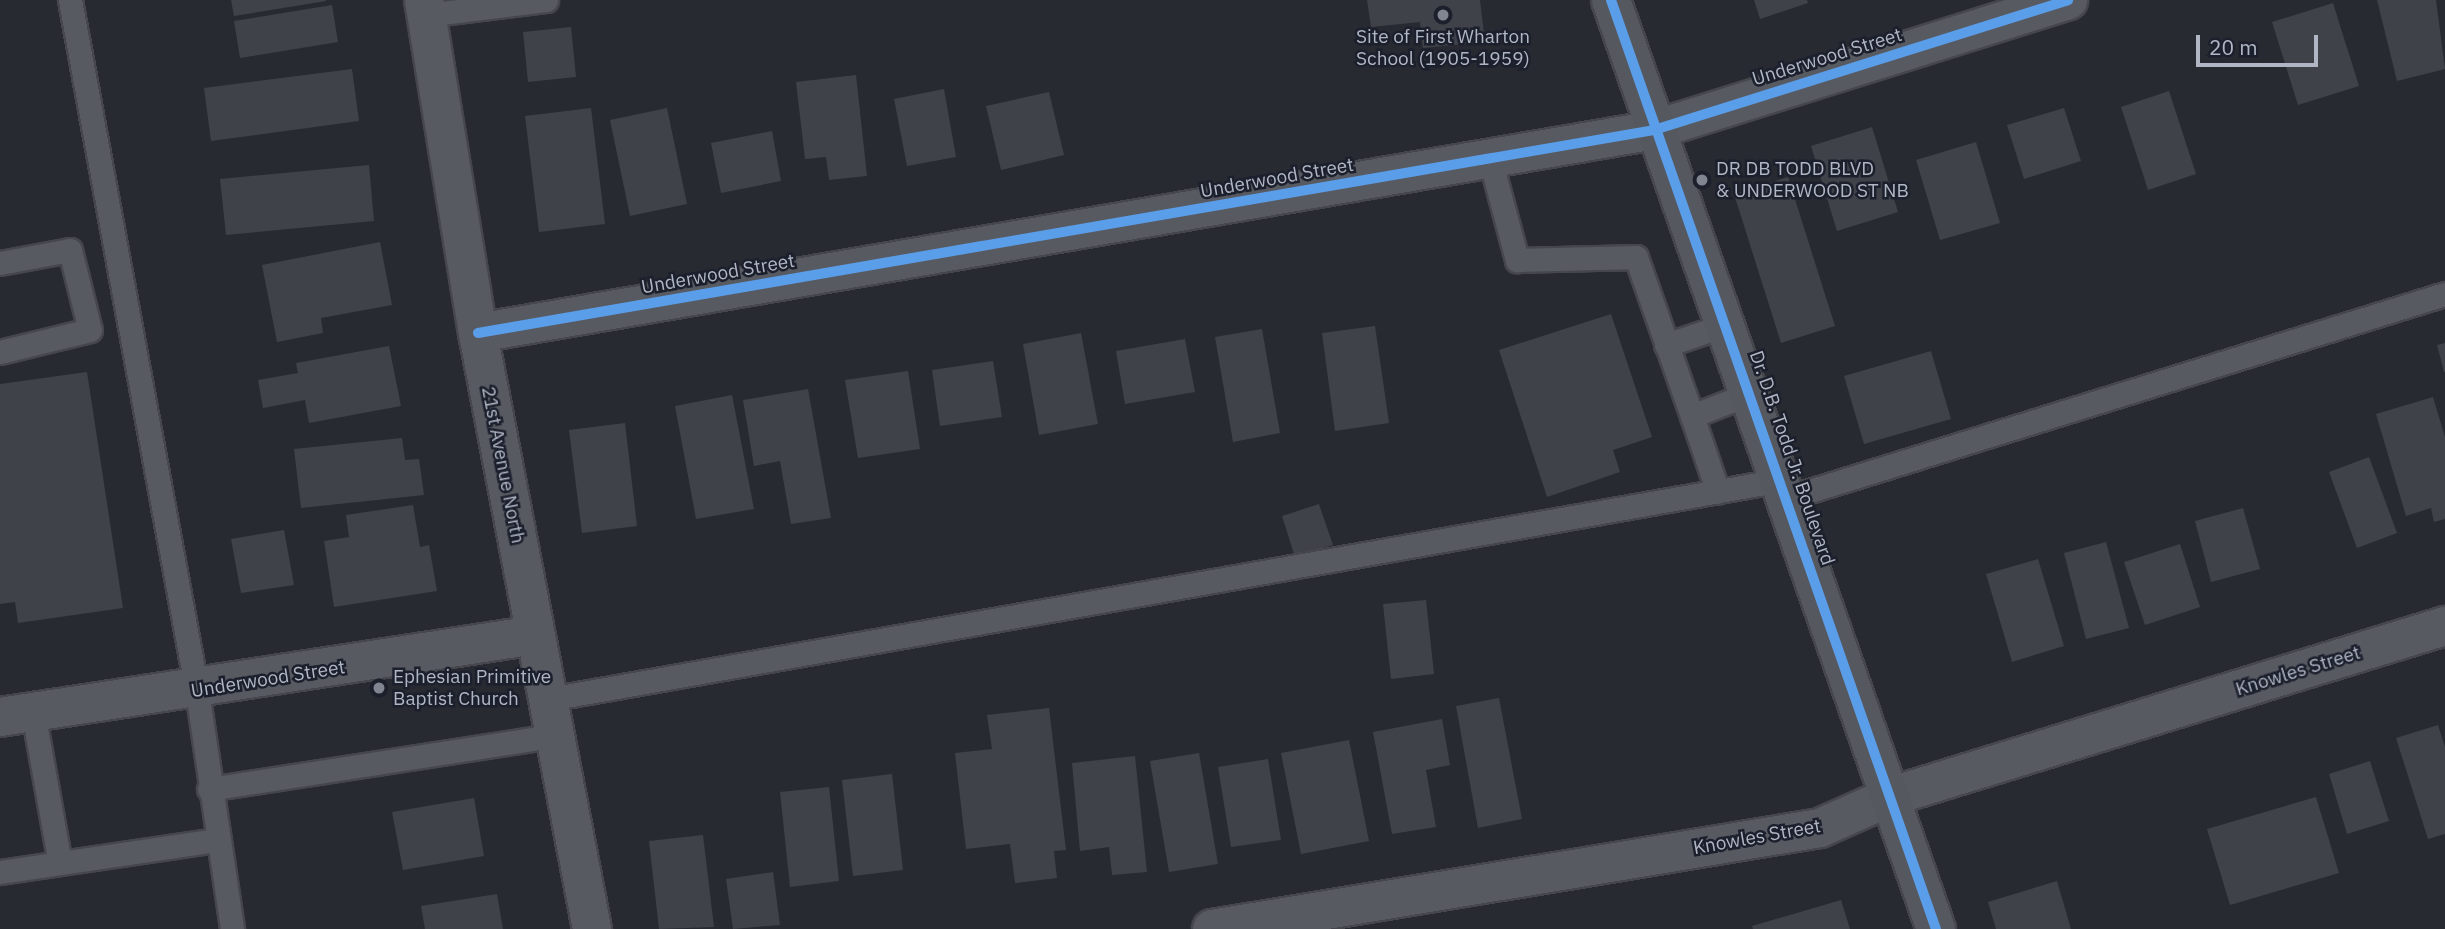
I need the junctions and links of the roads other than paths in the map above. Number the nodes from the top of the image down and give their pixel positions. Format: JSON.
{"nodes":[{"id":1,"x":70,"y":0,"type":"edge"},
{"id":2,"x":547,"y":0,"type":"edge"},
{"id":3,"x":1611,"y":0,"type":"edge"},
{"id":4,"x":2068,"y":0,"type":"edge"},
{"id":5,"x":425,"y":8,"type":"edge"},
{"id":6,"x":1654,"y":130,"type":"junction"},
{"id":7,"x":1490,"y":159,"type":"junction"},
{"id":8,"x":0,"y":263,"type":"edge"},
{"id":9,"x":2445,"y":293,"type":"edge"},
{"id":10,"x":1726,"y":325,"type":"junction"},
{"id":11,"x":478,"y":333,"type":"junction"},
{"id":12,"x":1666,"y":345,"type":"junction"},
{"id":13,"x":0,"y":352,"type":"edge"},
{"id":14,"x":1751,"y":393,"type":"junction"},
{"id":15,"x":1692,"y":416,"type":"junction"},
{"id":16,"x":1784,"y":489,"type":"junction"},
{"id":17,"x":1718,"y":492,"type":"junction"},
{"id":18,"x":2445,"y":626,"type":"edge"},
{"id":19,"x":535,"y":635,"type":"junction"},
{"id":20,"x":197,"y":691,"type":"junction"},
{"id":21,"x":16,"y":715,"type":"edge"},
{"id":22,"x":552,"y":717,"type":"junction"},
{"id":23,"x":209,"y":789,"type":"junction"},
{"id":24,"x":1892,"y":796,"type":"junction"},
{"id":25,"x":218,"y":840,"type":"junction"},
{"id":26,"x":60,"y":863,"type":"junction"},
{"id":27,"x":0,"y":872,"type":"edge"},
{"id":28,"x":232,"y":929,"type":"edge"},
{"id":29,"x":592,"y":929,"type":"edge"},
{"id":30,"x":1212,"y":929,"type":"edge"},
{"id":31,"x":1936,"y":929,"type":"edge"}],
"edges":[{"from":1,"to":20,"type":"lane"},
{"from":2,"to":5,"type":"lane"},
{"from":3,"to":6,"type":"main road","name":"Dr. D.B. Todd Jr. Boulevard"},
{"from":4,"to":6,"type":"street","name":"Underwood Street"},
{"from":5,"to":11,"type":"street","name":"21st Avenue North"},
{"from":6,"to":7,"type":"street","name":"Underwood Street"},
{"from":6,"to":10,"type":"main road","name":"Dr. D.B. Todd Jr. Boulevard"},
{"from":7,"to":11,"type":"street","name":"Underwood Street"},
{"from":7,"to":12,"type":"lane"},
{"from":8,"to":13,"type":"lane"},
{"from":9,"to":16,"type":"lane"},
{"from":10,"to":12,"type":"lane"},
{"from":10,"to":14,"type":"main road","name":"Dr. D.B. Todd Jr. Boulevard"},
{"from":11,"to":19,"type":"street","name":"21st Avenue North"},
{"from":12,"to":15,"type":"lane"},
{"from":14,"to":15,"type":"lane"},
{"from":14,"to":16,"type":"main road","name":"Dr. D.B. Todd Jr. Boulevard"},
{"from":15,"to":17,"type":"lane"},
{"from":16,"to":17,"type":"lane"},
{"from":16,"to":24,"type":"main road","name":"Dr. D.B. Todd Jr. Boulevard"},
{"from":17,"to":22,"type":"lane"},
{"from":18,"to":24,"type":"street","name":"Knowles Street"},
{"from":19,"to":20,"type":"street","name":"Underwood Street"},
{"from":19,"to":22,"type":"street","name":"21st Avenue North"},
{"from":20,"to":21,"type":"street","name":"Underwood Street"},
{"from":20,"to":23,"type":"lane"},
{"from":21,"to":26,"type":"lane"},
{"from":22,"to":23,"type":"lane"},
{"from":22,"to":29,"type":"street","name":"21st Avenue North"},
{"from":23,"to":25,"type":"lane"},
{"from":24,"to":30,"type":"street","name":"Knowles Street"},
{"from":24,"to":31,"type":"main road","name":"Dr. D.B. Todd Jr. Boulevard"},
{"from":25,"to":26,"type":"lane"},
{"from":25,"to":28,"type":"lane"},
{"from":26,"to":27,"type":"lane"}]}
